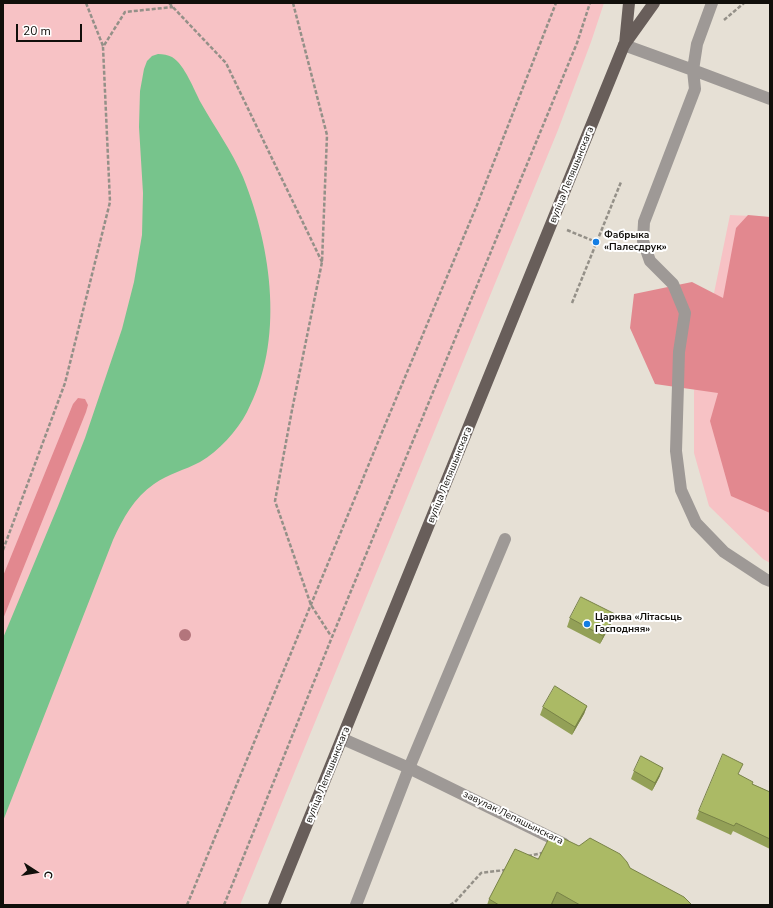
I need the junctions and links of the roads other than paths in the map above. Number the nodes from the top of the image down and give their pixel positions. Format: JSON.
{"nodes":[{"id":1,"x":628,"y":3,"type":"edge"},
{"id":2,"x":654,"y":3,"type":"edge"},
{"id":3,"x":712,"y":3,"type":"edge"},
{"id":4,"x":624,"y":45,"type":"junction"},
{"id":5,"x":693,"y":70,"type":"junction"},
{"id":6,"x":770,"y":99,"type":"edge"},
{"id":7,"x":505,"y":539,"type":"dead end"},
{"id":8,"x":770,"y":581,"type":"edge"},
{"id":9,"x":343,"y":739,"type":"junction"},
{"id":10,"x":409,"y":768,"type":"junction"},
{"id":11,"x":572,"y":848,"type":"edge"},
{"id":12,"x":274,"y":905,"type":"edge"},
{"id":13,"x":356,"y":905,"type":"edge"}],
"edges":[{"from":1,"to":4,"type":"main road","name":"вуліца Лепяшынскага"},
{"from":2,"to":4,"type":"main road","name":"вуліца Лепяшынскага"},
{"from":3,"to":5,"type":"street"},
{"from":4,"to":5,"type":"street"},
{"from":4,"to":9,"type":"main road","name":"вуліца Лепяшынскага"},
{"from":5,"to":6,"type":"street"},
{"from":5,"to":8,"type":"street"},
{"from":7,"to":10,"type":"street"},
{"from":9,"to":10,"type":"street","name":"завулак Лепяшынскага"},
{"from":9,"to":12,"type":"main road","name":"вуліца Лепяшынскага"},
{"from":10,"to":11,"type":"street","name":"завулак Лепяшынскага"},
{"from":10,"to":13,"type":"street"}]}
